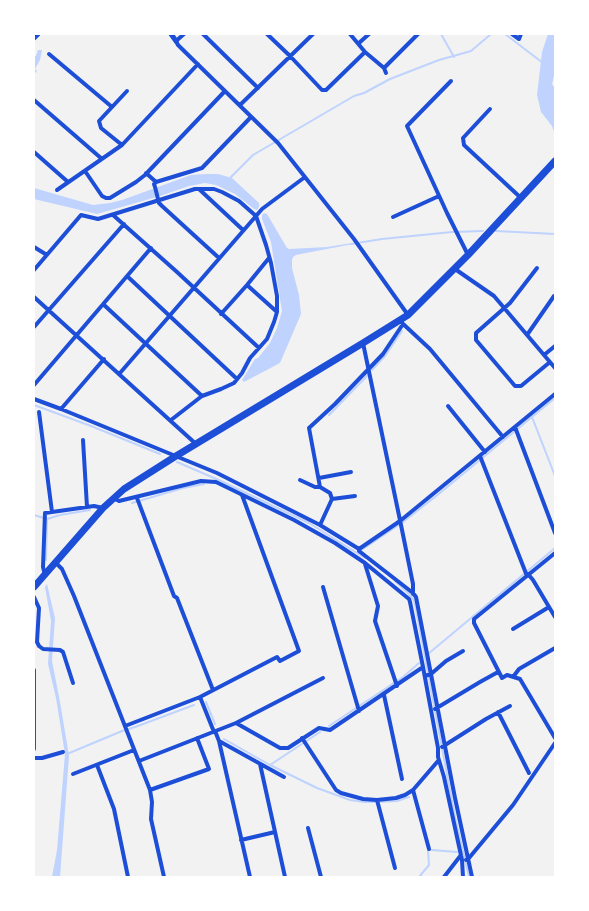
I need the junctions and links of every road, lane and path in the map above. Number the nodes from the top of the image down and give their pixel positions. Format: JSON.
{"nodes":[{"id":1,"x":38,"y":34,"type":"edge"},
{"id":2,"x":171,"y":34,"type":"edge"},
{"id":3,"x":184,"y":34,"type":"edge"},
{"id":4,"x":203,"y":34,"type":"edge"},
{"id":5,"x":267,"y":34,"type":"edge"},
{"id":6,"x":313,"y":34,"type":"edge"},
{"id":7,"x":350,"y":34,"type":"edge"},
{"id":8,"x":369,"y":34,"type":"edge"},
{"id":9,"x":418,"y":34,"type":"edge"},
{"id":10,"x":512,"y":34,"type":"edge"},
{"id":11,"x":521,"y":34,"type":"edge"},
{"id":12,"x":34,"y":38,"type":"edge"},
{"id":13,"x":176,"y":41,"type":"junction"},
{"id":14,"x":359,"y":43,"type":"junction"},
{"id":15,"x":365,"y":52,"type":"junction"},
{"id":16,"x":49,"y":54,"type":"dead end"},
{"id":17,"x":290,"y":56,"type":"junction"},
{"id":18,"x":198,"y":64,"type":"junction"},
{"id":19,"x":384,"y":68,"type":"junction"},
{"id":20,"x":386,"y":73,"type":"dead end"},
{"id":21,"x":451,"y":81,"type":"dead end"},
{"id":22,"x":258,"y":88,"type":"junction"},
{"id":23,"x":127,"y":91,"type":"dead end"},
{"id":24,"x":225,"y":91,"type":"junction"},
{"id":25,"x":34,"y":100,"type":"edge"},
{"id":26,"x":240,"y":105,"type":"junction"},
{"id":27,"x":112,"y":107,"type":"junction"},
{"id":28,"x":490,"y":109,"type":"dead end"},
{"id":29,"x":251,"y":117,"type":"junction"},
{"id":30,"x":122,"y":145,"type":"junction"},
{"id":31,"x":36,"y":153,"type":"edge"},
{"id":32,"x":34,"y":159,"type":"edge"},
{"id":33,"x":102,"y":159,"type":"junction"},
{"id":34,"x":555,"y":162,"type":"edge"},
{"id":35,"x":85,"y":171,"type":"junction"},
{"id":36,"x":146,"y":173,"type":"junction"},
{"id":37,"x":305,"y":177,"type":"junction"},
{"id":38,"x":68,"y":182,"type":"junction"},
{"id":39,"x":155,"y":184,"type":"junction"},
{"id":40,"x":200,"y":189,"type":"junction"},
{"id":41,"x":56,"y":190,"type":"dead end"},
{"id":42,"x":439,"y":196,"type":"junction"},
{"id":43,"x":521,"y":198,"type":"junction"},
{"id":44,"x":158,"y":199,"type":"junction"},
{"id":45,"x":113,"y":215,"type":"junction"},
{"id":46,"x":257,"y":215,"type":"junction"},
{"id":47,"x":393,"y":217,"type":"dead end"},
{"id":48,"x":124,"y":224,"type":"junction"},
{"id":49,"x":243,"y":230,"type":"junction"},
{"id":50,"x":34,"y":247,"type":"edge"},
{"id":51,"x":151,"y":248,"type":"junction"},
{"id":52,"x":48,"y":254,"type":"junction"},
{"id":53,"x":468,"y":255,"type":"junction"},
{"id":54,"x":219,"y":258,"type":"junction"},
{"id":55,"x":269,"y":258,"type":"junction"},
{"id":56,"x":455,"y":268,"type":"junction"},
{"id":57,"x":536,"y":268,"type":"dead end"},
{"id":58,"x":34,"y":270,"type":"edge"},
{"id":59,"x":127,"y":276,"type":"junction"},
{"id":60,"x":247,"y":285,"type":"junction"},
{"id":61,"x":194,"y":288,"type":"junction"},
{"id":62,"x":554,"y":296,"type":"edge"},
{"id":63,"x":34,"y":297,"type":"edge"},
{"id":64,"x":103,"y":304,"type":"junction"},
{"id":65,"x":504,"y":309,"type":"junction"},
{"id":66,"x":49,"y":310,"type":"junction"},
{"id":67,"x":277,"y":312,"type":"junction"},
{"id":68,"x":221,"y":314,"type":"junction"},
{"id":69,"x":408,"y":315,"type":"junction"},
{"id":70,"x":170,"y":316,"type":"junction"},
{"id":71,"x":401,"y":322,"type":"junction"},
{"id":72,"x":34,"y":327,"type":"edge"},
{"id":73,"x":76,"y":334,"type":"junction"},
{"id":74,"x":527,"y":335,"type":"junction"},
{"id":75,"x":363,"y":343,"type":"junction"},
{"id":76,"x":145,"y":344,"type":"junction"},
{"id":77,"x":555,"y":346,"type":"edge"},
{"id":78,"x":259,"y":348,"type":"junction"},
{"id":79,"x":544,"y":355,"type":"junction"},
{"id":80,"x":104,"y":359,"type":"junction"},
{"id":81,"x":550,"y":362,"type":"junction"},
{"id":82,"x":555,"y":368,"type":"edge"},
{"id":83,"x":369,"y":369,"type":"junction"},
{"id":84,"x":120,"y":373,"type":"junction"},
{"id":85,"x":238,"y":379,"type":"junction"},
{"id":86,"x":34,"y":385,"type":"edge"},
{"id":87,"x":555,"y":394,"type":"edge"},
{"id":88,"x":202,"y":396,"type":"junction"},
{"id":89,"x":34,"y":399,"type":"edge"},
{"id":90,"x":448,"y":406,"type":"dead end"},
{"id":91,"x":61,"y":409,"type":"junction"},
{"id":92,"x":39,"y":412,"type":"dead end"},
{"id":93,"x":171,"y":420,"type":"junction"},
{"id":94,"x":516,"y":429,"type":"junction"},
{"id":95,"x":503,"y":437,"type":"junction"},
{"id":96,"x":83,"y":440,"type":"dead end"},
{"id":97,"x":196,"y":444,"type":"junction"},
{"id":98,"x":485,"y":452,"type":"junction"},
{"id":99,"x":176,"y":456,"type":"junction"},
{"id":100,"x":480,"y":458,"type":"junction"},
{"id":101,"x":351,"y":472,"type":"dead end"},
{"id":102,"x":217,"y":478,"type":"junction"},
{"id":103,"x":319,"y":478,"type":"junction"},
{"id":104,"x":300,"y":480,"type":"dead end"},
{"id":105,"x":320,"y":487,"type":"junction"},
{"id":106,"x":242,"y":495,"type":"junction"},
{"id":107,"x":355,"y":496,"type":"dead end"},
{"id":108,"x":113,"y":498,"type":"junction"},
{"id":109,"x":332,"y":499,"type":"junction"},
{"id":110,"x":138,"y":500,"type":"junction"},
{"id":111,"x":88,"y":507,"type":"junction"},
{"id":112,"x":103,"y":508,"type":"junction"},
{"id":113,"x":52,"y":512,"type":"junction"},
{"id":114,"x":401,"y":522,"type":"junction"},
{"id":115,"x":320,"y":525,"type":"junction"},
{"id":116,"x":555,"y":533,"type":"edge"},
{"id":117,"x":360,"y":551,"type":"junction"},
{"id":118,"x":555,"y":553,"type":"edge"},
{"id":119,"x":55,"y":562,"type":"junction"},
{"id":120,"x":365,"y":563,"type":"junction"},
{"id":121,"x":526,"y":574,"type":"junction"},
{"id":122,"x":45,"y":575,"type":"junction"},
{"id":123,"x":34,"y":587,"type":"edge"},
{"id":124,"x":323,"y":587,"type":"dead end"},
{"id":125,"x":411,"y":596,"type":"junction"},
{"id":126,"x":34,"y":597,"type":"edge"},
{"id":127,"x":549,"y":607,"type":"junction"},
{"id":128,"x":555,"y":617,"type":"edge"},
{"id":129,"x":513,"y":629,"type":"dead end"},
{"id":130,"x":555,"y":648,"type":"edge"},
{"id":131,"x":464,"y":650,"type":"dead end"},
{"id":132,"x":423,"y":667,"type":"junction"},
{"id":133,"x":34,"y":670,"type":"edge"},
{"id":134,"x":498,"y":672,"type":"junction"},
{"id":135,"x":428,"y":675,"type":"junction"},
{"id":136,"x":513,"y":677,"type":"junction"},
{"id":137,"x":323,"y":678,"type":"dead end"},
{"id":138,"x":73,"y":683,"type":"dead end"},
{"id":139,"x":396,"y":683,"type":"junction"},
{"id":140,"x":213,"y":690,"type":"junction"},
{"id":141,"x":384,"y":695,"type":"junction"},
{"id":142,"x":200,"y":697,"type":"junction"},
{"id":143,"x":510,"y":706,"type":"dead end"},
{"id":144,"x":359,"y":708,"type":"junction"},
{"id":145,"x":434,"y":710,"type":"junction"},
{"id":146,"x":498,"y":712,"type":"junction"},
{"id":147,"x":34,"y":718,"type":"edge"},
{"id":148,"x":236,"y":723,"type":"junction"},
{"id":149,"x":126,"y":728,"type":"junction"},
{"id":150,"x":215,"y":731,"type":"junction"},
{"id":151,"x":197,"y":738,"type":"junction"},
{"id":152,"x":555,"y":738,"type":"edge"},
{"id":153,"x":219,"y":741,"type":"junction"},
{"id":154,"x":304,"y":741,"type":"junction"},
{"id":155,"x":555,"y":743,"type":"edge"},
{"id":156,"x":441,"y":747,"type":"junction"},
{"id":157,"x":34,"y":749,"type":"edge"},
{"id":158,"x":134,"y":750,"type":"junction"},
{"id":159,"x":64,"y":752,"type":"dead end"},
{"id":160,"x":34,"y":758,"type":"edge"},
{"id":161,"x":139,"y":761,"type":"junction"},
{"id":162,"x":438,"y":761,"type":"junction"},
{"id":163,"x":260,"y":764,"type":"junction"},
{"id":164,"x":97,"y":765,"type":"junction"},
{"id":165,"x":529,"y":773,"type":"dead end"},
{"id":166,"x":73,"y":774,"type":"dead end"},
{"id":167,"x":284,"y":777,"type":"dead end"},
{"id":168,"x":402,"y":778,"type":"dead end"},
{"id":169,"x":150,"y":790,"type":"junction"},
{"id":170,"x":413,"y":790,"type":"junction"},
{"id":171,"x":377,"y":802,"type":"junction"},
{"id":172,"x":308,"y":828,"type":"dead end"},
{"id":173,"x":275,"y":832,"type":"junction"},
{"id":174,"x":241,"y":840,"type":"junction"},
{"id":175,"x":429,"y":849,"type":"dead end"},
{"id":176,"x":461,"y":855,"type":"junction"},
{"id":177,"x":465,"y":860,"type":"junction"},
{"id":178,"x":395,"y":868,"type":"dead end"},
{"id":179,"x":128,"y":877,"type":"edge"},
{"id":180,"x":164,"y":877,"type":"edge"},
{"id":181,"x":250,"y":877,"type":"edge"},
{"id":182,"x":285,"y":877,"type":"edge"},
{"id":183,"x":321,"y":877,"type":"edge"},
{"id":184,"x":444,"y":877,"type":"edge"},
{"id":185,"x":463,"y":877,"type":"edge"},
{"id":186,"x":472,"y":877,"type":"edge"}],
"edges":[{"from":1,"to":12,"type":"street"},
{"from":2,"to":13,"type":"street"},
{"from":3,"to":13,"type":"street"},
{"from":4,"to":22,"type":"street"},
{"from":5,"to":17,"type":"street"},
{"from":6,"to":17,"type":"street"},
{"from":7,"to":14,"type":"street"},
{"from":8,"to":14,"type":"street"},
{"from":9,"to":19,"type":"street"},
{"from":10,"to":11,"type":"street"},
{"from":13,"to":18,"type":"street"},
{"from":14,"to":15,"type":"street"},
{"from":15,"to":17,"type":"street"},
{"from":15,"to":19,"type":"street"},
{"from":16,"to":27,"type":"street"},
{"from":17,"to":22,"type":"street"},
{"from":18,"to":24,"type":"street"},
{"from":18,"to":30,"type":"street"},
{"from":19,"to":20,"type":"street"},
{"from":21,"to":42,"type":"street"},
{"from":22,"to":26,"type":"street"},
{"from":23,"to":27,"type":"street"},
{"from":24,"to":26,"type":"street"},
{"from":24,"to":36,"type":"street"},
{"from":25,"to":33,"type":"street"},
{"from":26,"to":29,"type":"street"},
{"from":27,"to":30,"type":"street"},
{"from":28,"to":43,"type":"street"},
{"from":29,"to":37,"type":"street"},
{"from":29,"to":39,"type":"street"},
{"from":30,"to":33,"type":"street"},
{"from":31,"to":32,"type":"street"},
{"from":31,"to":38,"type":"street"},
{"from":33,"to":35,"type":"street"},
{"from":34,"to":43,"type":"main road"},
{"from":35,"to":36,"type":"street"},
{"from":35,"to":38,"type":"street"},
{"from":36,"to":39,"type":"street"},
{"from":37,"to":46,"type":"street"},
{"from":37,"to":69,"type":"street"},
{"from":38,"to":41,"type":"street"},
{"from":39,"to":44,"type":"street"},
{"from":40,"to":44,"type":"street"},
{"from":40,"to":46,"type":"street"},
{"from":40,"to":49,"type":"street"},
{"from":42,"to":47,"type":"street"},
{"from":42,"to":53,"type":"street"},
{"from":43,"to":53,"type":"main road"},
{"from":44,"to":45,"type":"street"},
{"from":44,"to":54,"type":"street"},
{"from":45,"to":48,"type":"street"},
{"from":45,"to":52,"type":"street"},
{"from":46,"to":49,"type":"street"},
{"from":46,"to":55,"type":"street"},
{"from":48,"to":51,"type":"street"},
{"from":48,"to":66,"type":"street"},
{"from":49,"to":54,"type":"street"},
{"from":50,"to":52,"type":"street"},
{"from":51,"to":59,"type":"street"},
{"from":51,"to":61,"type":"street"},
{"from":52,"to":58,"type":"street"},
{"from":53,"to":56,"type":"main road"},
{"from":54,"to":61,"type":"street"},
{"from":55,"to":60,"type":"street"},
{"from":55,"to":67,"type":"street"},
{"from":56,"to":65,"type":"street"},
{"from":56,"to":69,"type":"main road"},
{"from":57,"to":65,"type":"street"},
{"from":59,"to":64,"type":"street"},
{"from":59,"to":70,"type":"street"},
{"from":60,"to":67,"type":"street"},
{"from":60,"to":68,"type":"street"},
{"from":61,"to":68,"type":"street"},
{"from":61,"to":70,"type":"street"},
{"from":62,"to":74,"type":"street"},
{"from":63,"to":66,"type":"street"},
{"from":64,"to":73,"type":"street"},
{"from":64,"to":76,"type":"street"},
{"from":65,"to":74,"type":"street"},
{"from":65,"to":81,"type":"street"},
{"from":66,"to":72,"type":"street"},
{"from":66,"to":73,"type":"street"},
{"from":67,"to":78,"type":"street"},
{"from":68,"to":78,"type":"street"},
{"from":69,"to":71,"type":"main road"},
{"from":70,"to":76,"type":"street"},
{"from":70,"to":85,"type":"street"},
{"from":71,"to":75,"type":"main road"},
{"from":71,"to":83,"type":"street"},
{"from":71,"to":95,"type":"street"},
{"from":73,"to":80,"type":"street"},
{"from":73,"to":86,"type":"street"},
{"from":74,"to":79,"type":"street"},
{"from":75,"to":83,"type":"street"},
{"from":75,"to":97,"type":"main road"},
{"from":76,"to":84,"type":"street"},
{"from":76,"to":88,"type":"street"},
{"from":77,"to":79,"type":"street"},
{"from":78,"to":85,"type":"street"},
{"from":79,"to":81,"type":"street"},
{"from":80,"to":84,"type":"street"},
{"from":80,"to":91,"type":"street"},
{"from":81,"to":82,"type":"street"},
{"from":83,"to":103,"type":"street"},
{"from":83,"to":114,"type":"street"},
{"from":84,"to":93,"type":"street"},
{"from":85,"to":88,"type":"street"},
{"from":87,"to":94,"type":"street"},
{"from":88,"to":93,"type":"street"},
{"from":89,"to":91,"type":"street"},
{"from":90,"to":98,"type":"street"},
{"from":91,"to":99,"type":"street"},
{"from":92,"to":113,"type":"street"},
{"from":93,"to":97,"type":"street"},
{"from":94,"to":95,"type":"street"},
{"from":94,"to":116,"type":"street"},
{"from":95,"to":98,"type":"street"},
{"from":96,"to":111,"type":"street"},
{"from":97,"to":99,"type":"main road"},
{"from":98,"to":100,"type":"street"},
{"from":99,"to":102,"type":"street"},
{"from":99,"to":108,"type":"main road"},
{"from":100,"to":114,"type":"street"},
{"from":100,"to":121,"type":"street"},
{"from":101,"to":103,"type":"street"},
{"from":102,"to":106,"type":"street"},
{"from":102,"to":110,"type":"street"},
{"from":102,"to":115,"type":"street"},
{"from":103,"to":105,"type":"street"},
{"from":104,"to":105,"type":"street"},
{"from":105,"to":109,"type":"street"},
{"from":106,"to":120,"type":"street"},
{"from":106,"to":140,"type":"street"},
{"from":107,"to":109,"type":"street"},
{"from":108,"to":110,"type":"street"},
{"from":108,"to":112,"type":"main road"},
{"from":109,"to":115,"type":"street"},
{"from":110,"to":140,"type":"street"},
{"from":111,"to":112,"type":"street"},
{"from":111,"to":113,"type":"street"},
{"from":112,"to":119,"type":"main road"},
{"from":113,"to":122,"type":"street"},
{"from":114,"to":117,"type":"street"},
{"from":114,"to":125,"type":"street"},
{"from":115,"to":117,"type":"street"},
{"from":117,"to":125,"type":"street"},
{"from":118,"to":121,"type":"street"},
{"from":119,"to":122,"type":"main road"},
{"from":119,"to":149,"type":"street"},
{"from":120,"to":125,"type":"street"},
{"from":120,"to":139,"type":"street"},
{"from":121,"to":127,"type":"street"},
{"from":121,"to":134,"type":"street"},
{"from":122,"to":123,"type":"main road"},
{"from":124,"to":144,"type":"street"},
{"from":125,"to":132,"type":"street"},
{"from":125,"to":135,"type":"street"},
{"from":126,"to":138,"type":"street"},
{"from":127,"to":128,"type":"street"},
{"from":127,"to":129,"type":"street"},
{"from":130,"to":136,"type":"street"},
{"from":131,"to":135,"type":"street"},
{"from":132,"to":135,"type":"street"},
{"from":132,"to":139,"type":"street"},
{"from":133,"to":147,"type":"street"},
{"from":134,"to":136,"type":"street"},
{"from":134,"to":145,"type":"street"},
{"from":135,"to":145,"type":"street"},
{"from":136,"to":152,"type":"street"},
{"from":137,"to":148,"type":"street"},
{"from":139,"to":141,"type":"street"},
{"from":140,"to":142,"type":"street"},
{"from":141,"to":144,"type":"street"},
{"from":141,"to":168,"type":"street"},
{"from":142,"to":149,"type":"street"},
{"from":142,"to":150,"type":"street"},
{"from":143,"to":146,"type":"street"},
{"from":144,"to":154,"type":"street"},
{"from":145,"to":156,"type":"street"},
{"from":146,"to":156,"type":"street"},
{"from":146,"to":165,"type":"street"},
{"from":147,"to":157,"type":"street"},
{"from":148,"to":150,"type":"street"},
{"from":148,"to":154,"type":"street"},
{"from":149,"to":158,"type":"street"},
{"from":150,"to":151,"type":"street"},
{"from":150,"to":153,"type":"street"},
{"from":151,"to":161,"type":"street"},
{"from":151,"to":169,"type":"street"},
{"from":153,"to":163,"type":"street"},
{"from":153,"to":174,"type":"street"},
{"from":154,"to":171,"type":"street"},
{"from":155,"to":177,"type":"street"},
{"from":156,"to":162,"type":"street"},
{"from":156,"to":177,"type":"street"},
{"from":158,"to":161,"type":"street"},
{"from":158,"to":164,"type":"street"},
{"from":159,"to":160,"type":"street"},
{"from":161,"to":169,"type":"street"},
{"from":162,"to":170,"type":"street"},
{"from":162,"to":176,"type":"street"},
{"from":163,"to":167,"type":"street"},
{"from":163,"to":173,"type":"street"},
{"from":164,"to":166,"type":"street"},
{"from":164,"to":179,"type":"street"},
{"from":169,"to":180,"type":"street"},
{"from":170,"to":171,"type":"street"},
{"from":170,"to":175,"type":"street"},
{"from":171,"to":178,"type":"street"},
{"from":172,"to":183,"type":"street"},
{"from":173,"to":174,"type":"street"},
{"from":173,"to":182,"type":"street"},
{"from":174,"to":181,"type":"street"},
{"from":176,"to":177,"type":"street"},
{"from":176,"to":184,"type":"street"},
{"from":177,"to":185,"type":"street"},
{"from":177,"to":186,"type":"street"}]}
